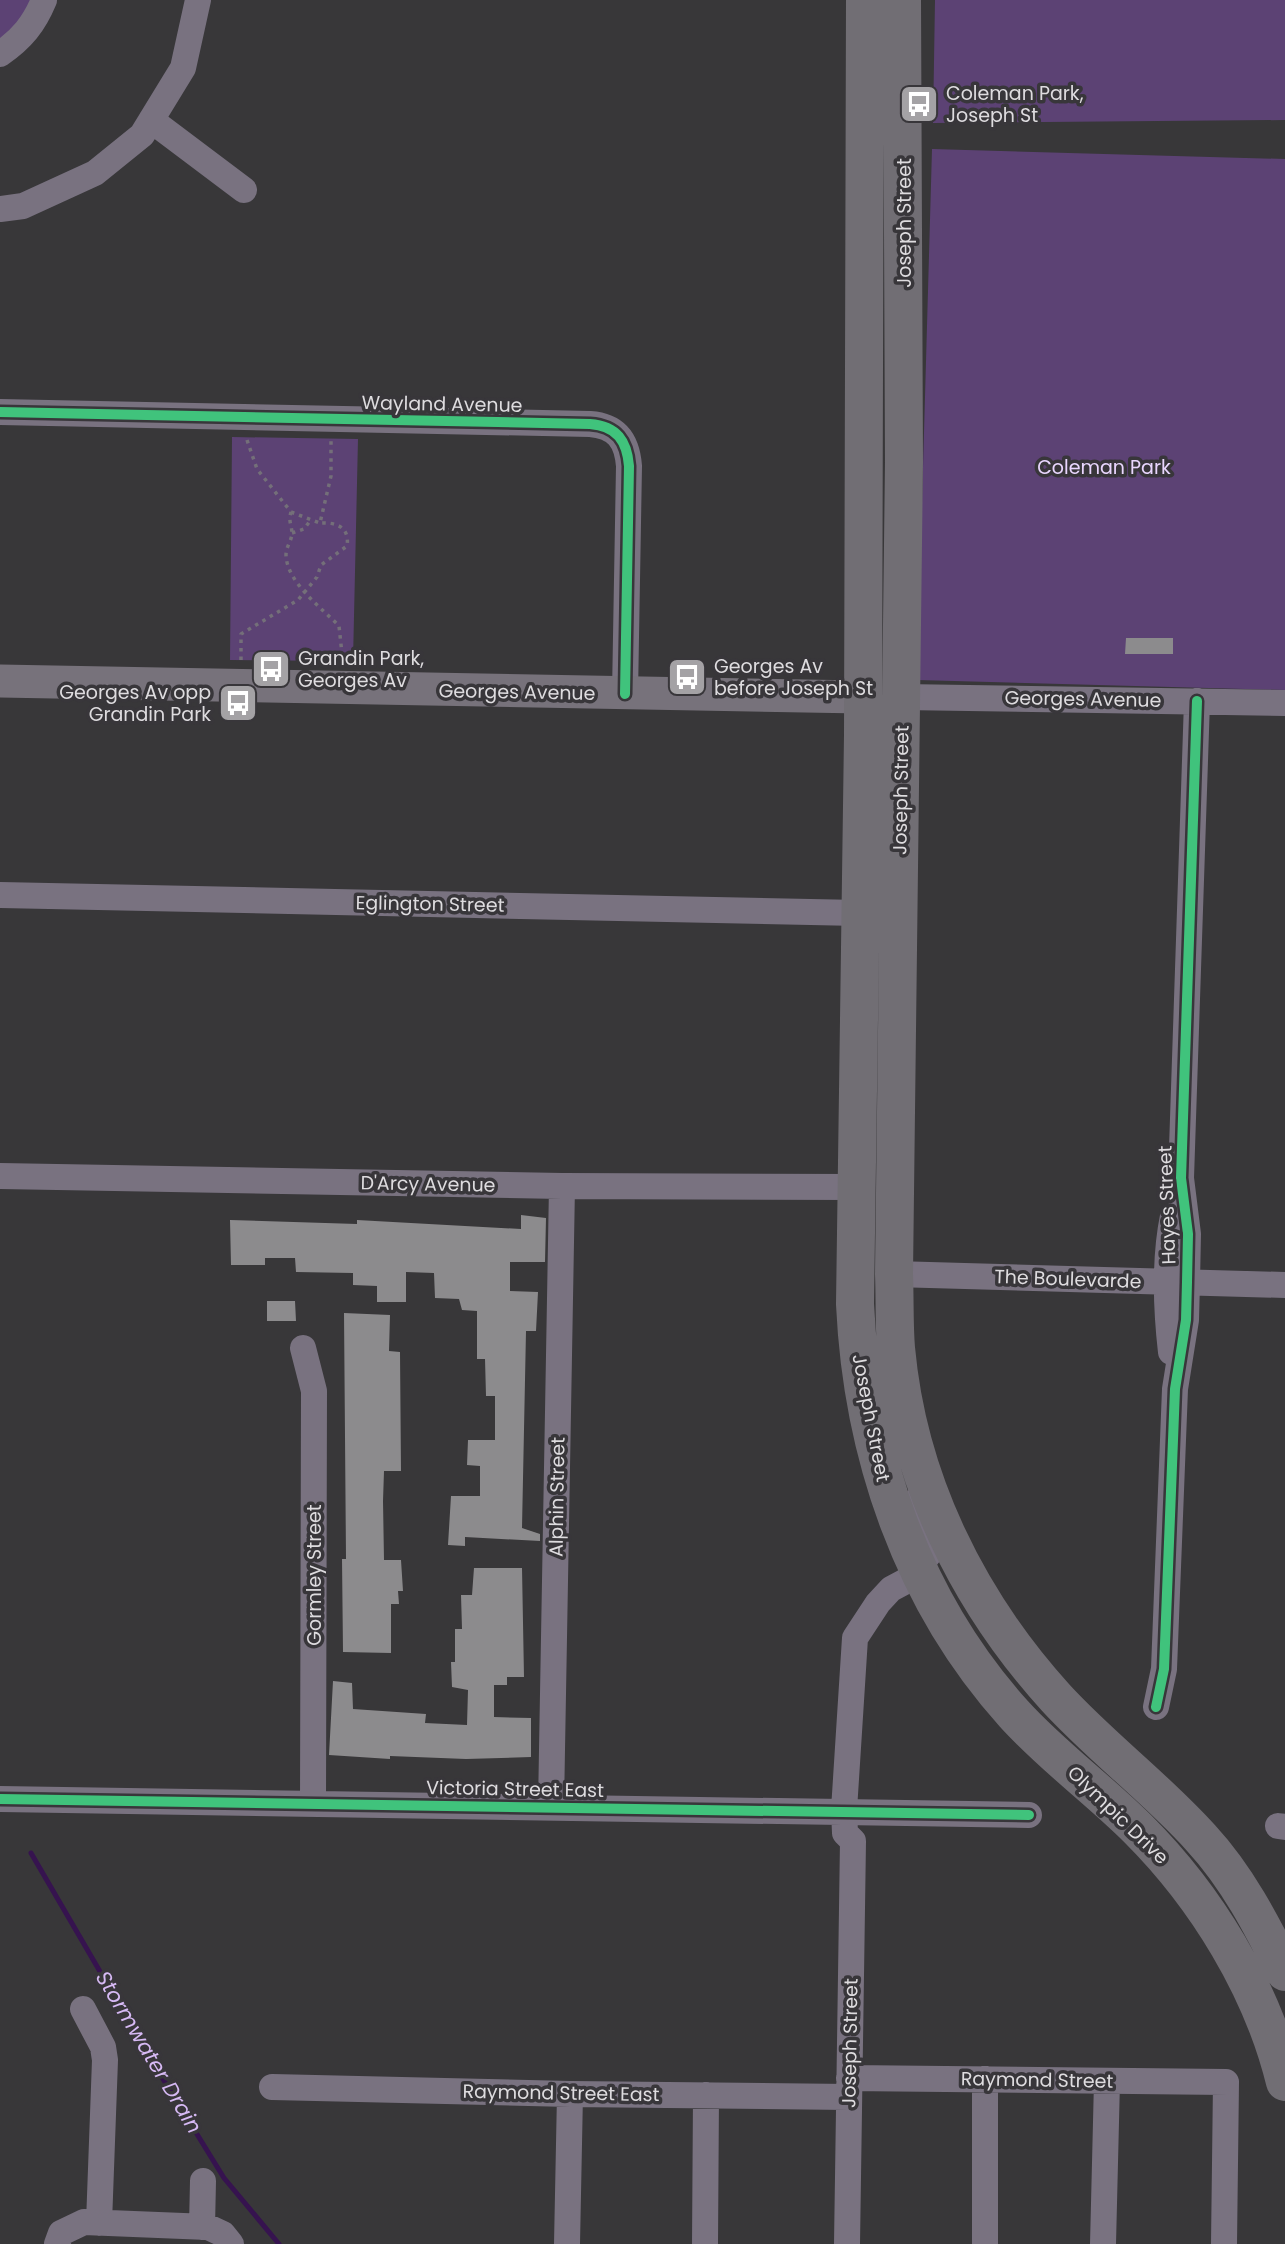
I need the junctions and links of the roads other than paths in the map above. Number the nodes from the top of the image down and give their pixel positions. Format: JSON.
{"nodes":[{"id":1,"x":44,"y":0,"type":"edge"},
{"id":2,"x":198,"y":0,"type":"edge"},
{"id":3,"x":866,"y":0,"type":"edge"},
{"id":4,"x":902,"y":0,"type":"edge"},
{"id":5,"x":0,"y":54,"type":"edge"},
{"id":6,"x":151,"y":120,"type":"junction"},
{"id":7,"x":244,"y":190,"type":"dead end"},
{"id":8,"x":0,"y":209,"type":"edge"},
{"id":9,"x":0,"y":412,"type":"edge"},
{"id":10,"x":0,"y":681,"type":"edge"},
{"id":11,"x":625,"y":694,"type":"junction"},
{"id":12,"x":902,"y":696,"type":"junction"},
{"id":13,"x":862,"y":697,"type":"junction"},
{"id":14,"x":1197,"y":701,"type":"junction"},
{"id":15,"x":1285,"y":703,"type":"edge"},
{"id":16,"x":0,"y":895,"type":"edge"},
{"id":17,"x":859,"y":913,"type":"junction"},
{"id":18,"x":0,"y":1176,"type":"edge"},
{"id":19,"x":562,"y":1186,"type":"junction"},
{"id":20,"x":856,"y":1188,"type":"junction"},
{"id":21,"x":894,"y":1274,"type":"junction"},
{"id":22,"x":1177,"y":1282,"type":"junction"},
{"id":23,"x":1285,"y":1285,"type":"edge"},
{"id":24,"x":303,"y":1348,"type":"dead end"},
{"id":25,"x":924,"y":1478,"type":"junction"},
{"id":26,"x":911,"y":1575,"type":"junction"},
{"id":27,"x":1156,"y":1707,"type":"dead end"},
{"id":28,"x":0,"y":1799,"type":"edge"},
{"id":29,"x":313,"y":1804,"type":"junction"},
{"id":30,"x":551,"y":1807,"type":"junction"},
{"id":31,"x":853,"y":1810,"type":"junction"},
{"id":32,"x":1029,"y":1815,"type":"dead end"},
{"id":33,"x":1285,"y":1972,"type":"edge"},
{"id":34,"x":83,"y":2009,"type":"dead end"},
{"id":35,"x":985,"y":2079,"type":"junction"},
{"id":36,"x":1107,"y":2081,"type":"junction"},
{"id":37,"x":1285,"y":2082,"type":"edge"},
{"id":38,"x":272,"y":2087,"type":"dead end"},
{"id":39,"x":849,"y":2087,"type":"junction"},
{"id":40,"x":570,"y":2094,"type":"junction"},
{"id":41,"x":706,"y":2095,"type":"junction"},
{"id":42,"x":203,"y":2182,"type":"dead end"},
{"id":43,"x":99,"y":2223,"type":"junction"},
{"id":44,"x":202,"y":2227,"type":"junction"},
{"id":45,"x":57,"y":2244,"type":"edge"},
{"id":46,"x":231,"y":2244,"type":"edge"},
{"id":47,"x":567,"y":2244,"type":"edge"},
{"id":48,"x":705,"y":2244,"type":"edge"},
{"id":49,"x":847,"y":2244,"type":"edge"},
{"id":50,"x":985,"y":2244,"type":"edge"},
{"id":51,"x":1103,"y":2244,"type":"edge"},
{"id":52,"x":1224,"y":2244,"type":"edge"}],
"edges":[{"from":1,"to":5,"type":"street"},
{"from":2,"to":6,"type":"street"},
{"from":3,"to":13,"type":"highway","name":"Joseph Street"},
{"from":4,"to":12,"type":"highway","name":"Joseph Street"},
{"from":6,"to":7,"type":"street"},
{"from":6,"to":8,"type":"street"},
{"from":9,"to":11,"type":"street","name":"Wayland Avenue"},
{"from":10,"to":11,"type":"main road","name":"Georges Avenue"},
{"from":11,"to":13,"type":"main road","name":"Georges Avenue"},
{"from":12,"to":13,"type":"highway","name":"Georges Avenue"},
{"from":12,"to":14,"type":"street","name":"Georges Avenue"},
{"from":12,"to":21,"type":"highway","name":"Joseph Street"},
{"from":13,"to":17,"type":"highway","name":"Joseph Street"},
{"from":14,"to":15,"type":"street","name":"Georges Avenue"},
{"from":14,"to":22,"type":"street","name":"Hayes Street"},
{"from":16,"to":17,"type":"street","name":"Eglington Street"},
{"from":17,"to":20,"type":"highway","name":"Joseph Street"},
{"from":18,"to":19,"type":"street","name":"D'Arcy Avenue"},
{"from":19,"to":20,"type":"street","name":"D'Arcy Avenue"},
{"from":19,"to":30,"type":"street","name":"Alphin Street"},
{"from":20,"to":26,"type":"highway","name":"Joseph Street"},
{"from":21,"to":22,"type":"street","name":"The Boulevarde"},
{"from":21,"to":25,"type":"highway","name":"Joseph Street"},
{"from":22,"to":23,"type":"street","name":"The Boulevarde"},
{"from":22,"to":27,"type":"street","name":"Hayes Street"},
{"from":24,"to":29,"type":"street","name":"Gormley Street"},
{"from":25,"to":26,"type":"street","name":"Joseph Street"},
{"from":25,"to":33,"type":"highway"},
{"from":26,"to":31,"type":"street","name":"Joseph Street"},
{"from":26,"to":37,"type":"highway","name":"Olympic Drive"},
{"from":28,"to":29,"type":"street","name":"Victoria Street East"},
{"from":29,"to":30,"type":"street","name":"Victoria Street East"},
{"from":30,"to":31,"type":"street","name":"Victoria Street East"},
{"from":31,"to":32,"type":"street","name":"Victoria Street East"},
{"from":31,"to":39,"type":"street","name":"Joseph Street"},
{"from":34,"to":43,"type":"street"},
{"from":35,"to":36,"type":"street","name":"Raymond Street"},
{"from":35,"to":39,"type":"street","name":"Raymond Street"},
{"from":35,"to":50,"type":"street"},
{"from":36,"to":51,"type":"street"},
{"from":36,"to":52,"type":"street","name":"Raymond Street"},
{"from":38,"to":40,"type":"street","name":"Raymond Street East"},
{"from":39,"to":41,"type":"street","name":"Raymond Street East"},
{"from":39,"to":49,"type":"street","name":"Joseph Street"},
{"from":40,"to":41,"type":"street","name":"Raymond Street East"},
{"from":40,"to":47,"type":"street"},
{"from":41,"to":48,"type":"street"},
{"from":42,"to":44,"type":"street"},
{"from":43,"to":44,"type":"street"},
{"from":43,"to":45,"type":"street"},
{"from":44,"to":46,"type":"street"}]}
